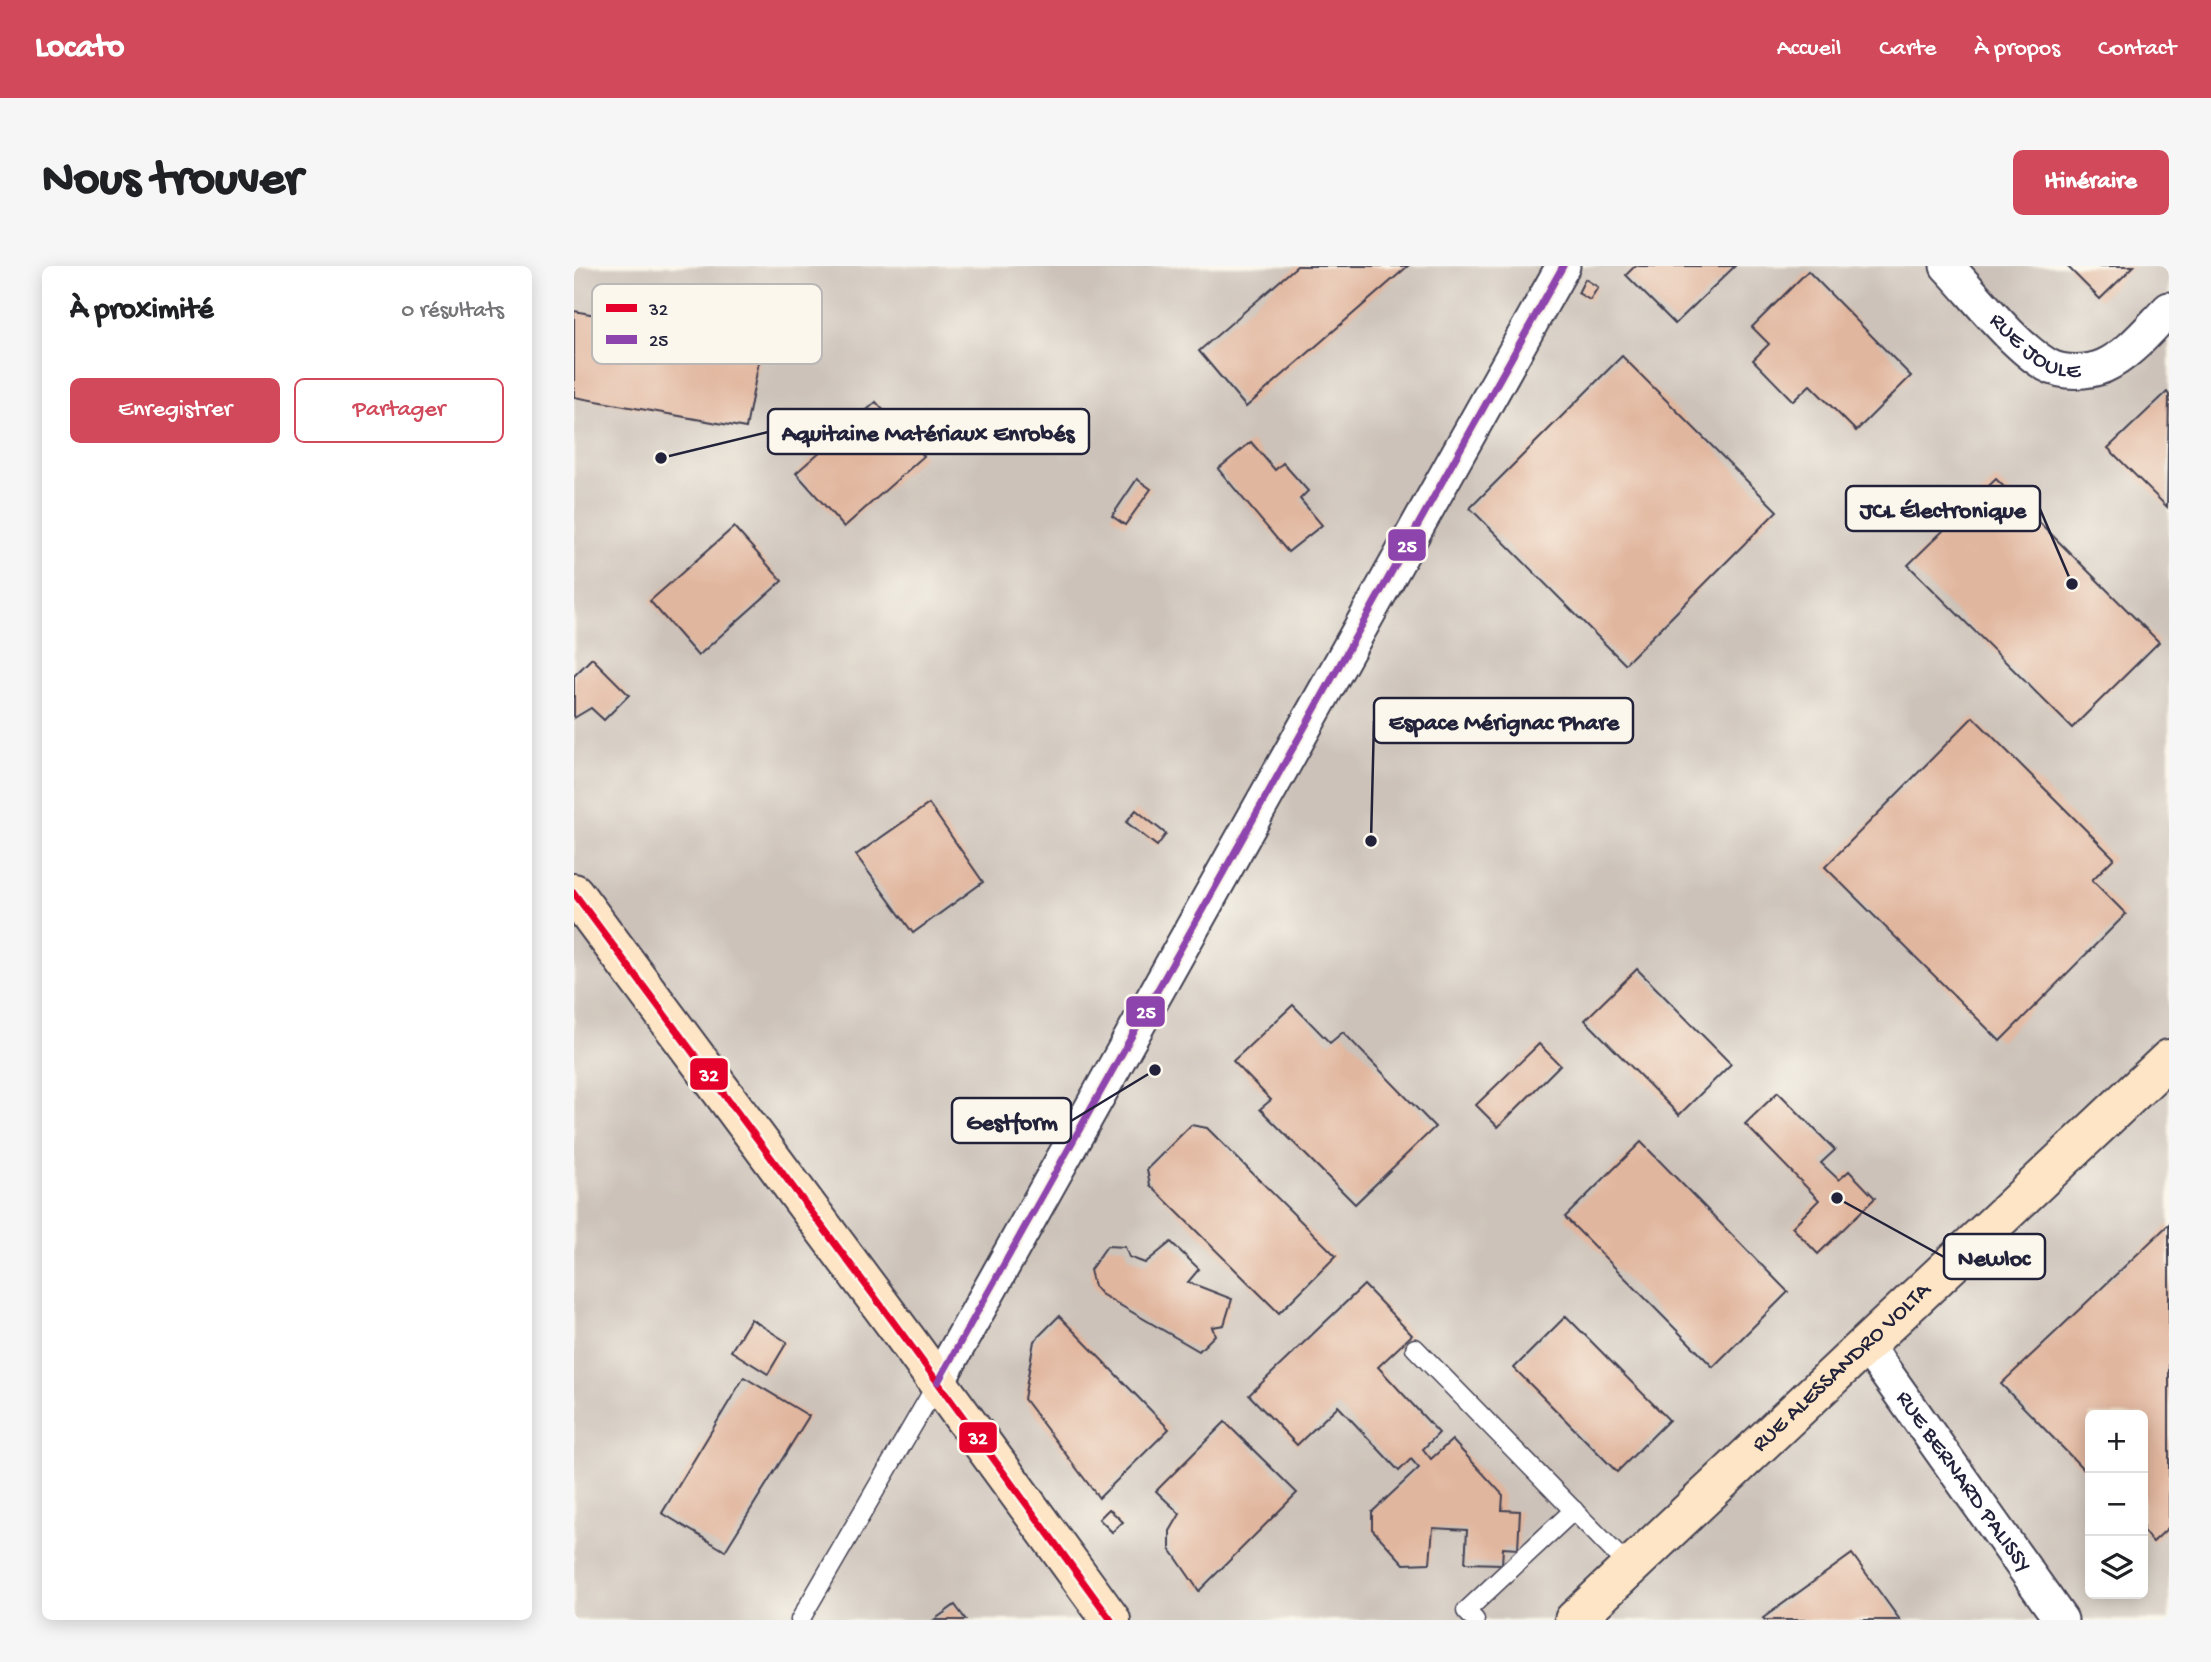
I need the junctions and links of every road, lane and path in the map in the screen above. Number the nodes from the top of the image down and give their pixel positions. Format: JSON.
{"nodes":[{"id":1,"x":1563,"y":266,"type":"edge"},
{"id":2,"x":1947,"y":266,"type":"edge"},
{"id":3,"x":2169,"y":309,"type":"edge"},
{"id":4,"x":574,"y":893,"type":"edge"},
{"id":5,"x":2169,"y":1059,"type":"edge"},
{"id":6,"x":1866,"y":1345,"type":"junction"},
{"id":7,"x":1415,"y":1348,"type":"dead end"},
{"id":8,"x":938,"y":1382,"type":"junction"},
{"id":9,"x":1574,"y":1510,"type":"junction"},
{"id":10,"x":1630,"y":1568,"type":"junction"},
{"id":11,"x":800,"y":1620,"type":"edge"},
{"id":12,"x":1111,"y":1620,"type":"edge"},
{"id":13,"x":1475,"y":1620,"type":"edge"},
{"id":14,"x":1574,"y":1620,"type":"edge"},
{"id":15,"x":2061,"y":1620,"type":"edge"}],
"edges":[{"from":1,"to":8,"type":"street"},
{"from":2,"to":3,"type":"street","name":"RUE JOULE"},
{"from":4,"to":8,"type":"street"},
{"from":5,"to":6,"type":"street","name":"RUE ALESSANDRO VOLTA"},
{"from":6,"to":10,"type":"street","name":"RUE ALESSANDRO VOLTA"},
{"from":6,"to":15,"type":"street","name":"RUE BERNARD PALISSY"},
{"from":7,"to":9,"type":"lane"},
{"from":8,"to":11,"type":"lane"},
{"from":8,"to":12,"type":"street"},
{"from":9,"to":10,"type":"lane"},
{"from":9,"to":13,"type":"lane"},
{"from":10,"to":14,"type":"street","name":"RUE ALESSANDRO VOLTA"}]}
